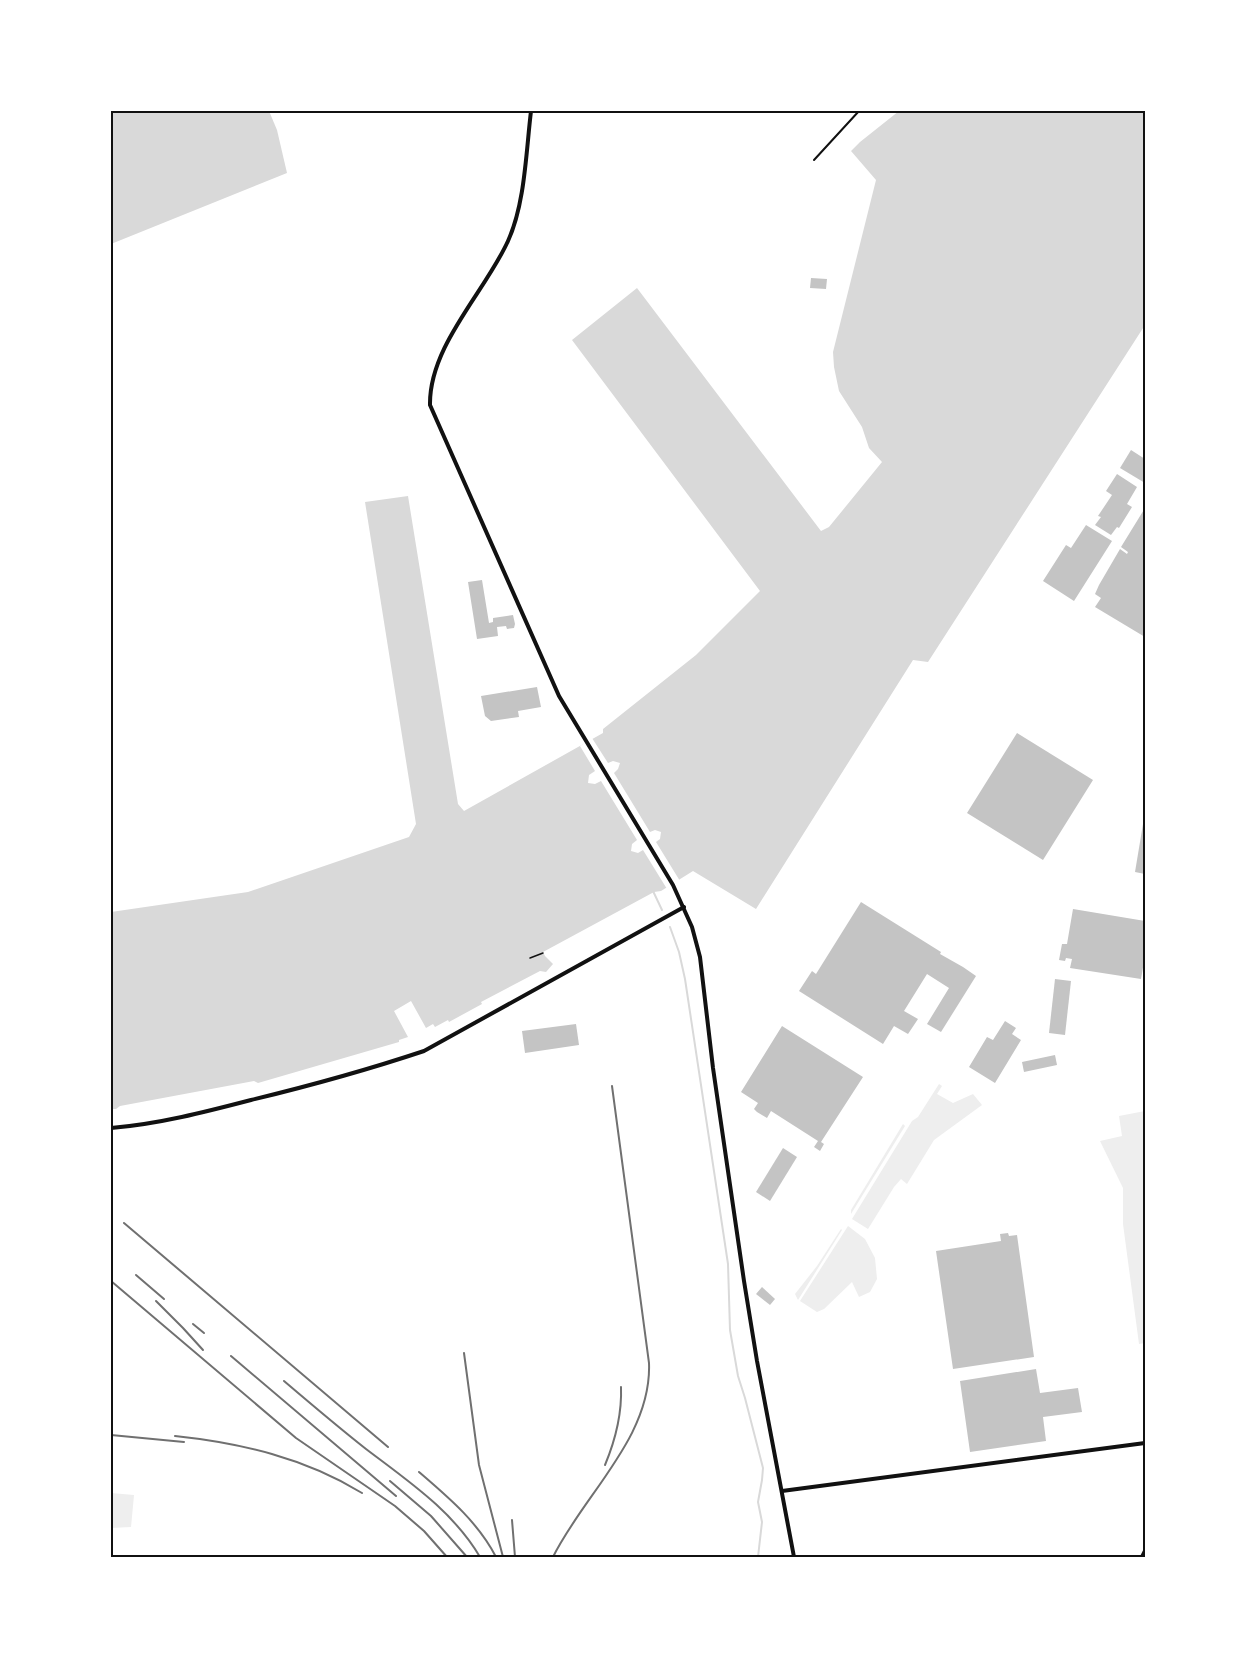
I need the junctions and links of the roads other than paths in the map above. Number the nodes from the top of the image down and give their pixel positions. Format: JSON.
{"nodes":[{"id":1,"x":531,"y":111,"type":"edge"},
{"id":2,"x":859,"y":111,"type":"edge"},
{"id":3,"x":814,"y":160,"type":"dead end"},
{"id":4,"x":684,"y":907,"type":"junction"},
{"id":5,"x":111,"y":1128,"type":"edge"},
{"id":6,"x":1145,"y":1443,"type":"edge"},
{"id":7,"x":782,"y":1491,"type":"junction"},
{"id":8,"x":1145,"y":1551,"type":"edge"},
{"id":9,"x":794,"y":1557,"type":"edge"},
{"id":10,"x":1142,"y":1557,"type":"edge"}],
"edges":[{"from":1,"to":4,"type":"street"},
{"from":2,"to":3,"type":"lane"},
{"from":4,"to":5,"type":"street"},
{"from":4,"to":7,"type":"street"},
{"from":6,"to":7,"type":"street"},
{"from":7,"to":9,"type":"street"},
{"from":8,"to":10,"type":"street"}]}
